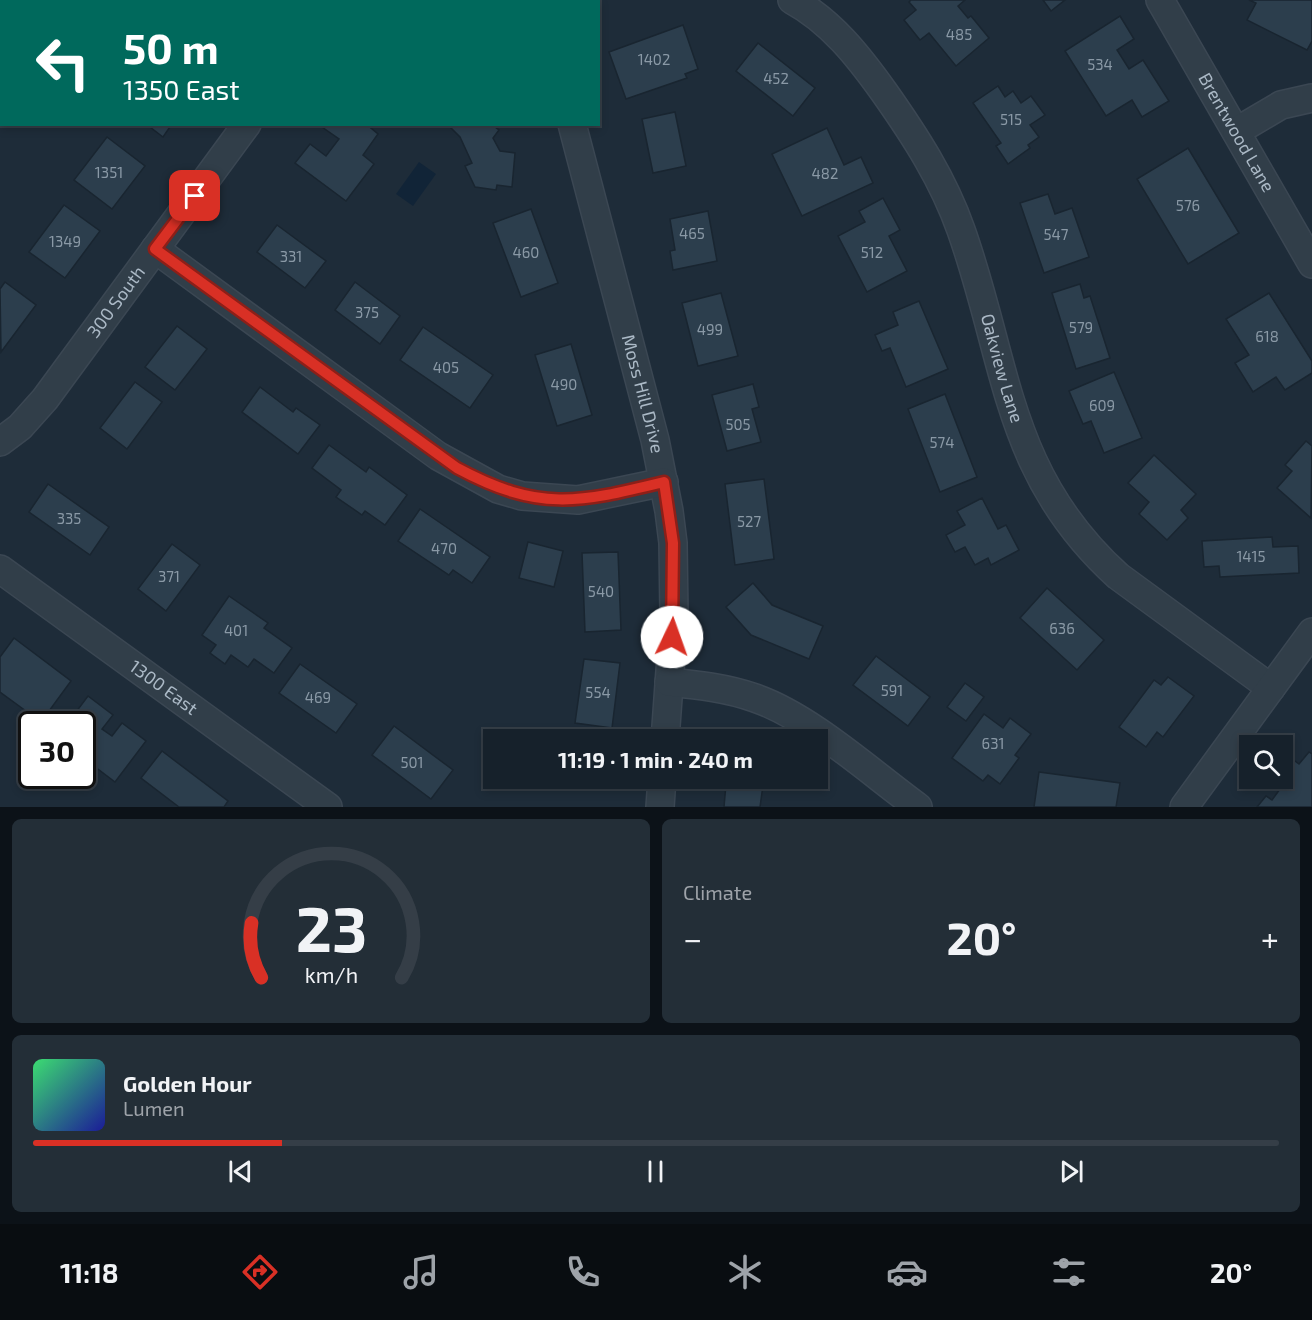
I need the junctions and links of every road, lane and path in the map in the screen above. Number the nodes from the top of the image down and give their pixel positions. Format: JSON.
{"nodes":[{"id":1,"x":792,"y":0,"type":"edge"},
{"id":2,"x":1160,"y":0,"type":"edge"},
{"id":3,"x":1312,"y":98,"type":"edge"},
{"id":4,"x":246,"y":126,"type":"edge"},
{"id":5,"x":573,"y":126,"type":"edge"},
{"id":6,"x":1237,"y":131,"type":"junction"},
{"id":7,"x":155,"y":249,"type":"junction"},
{"id":8,"x":1312,"y":264,"type":"edge"},
{"id":9,"x":0,"y":441,"type":"edge"},
{"id":10,"x":664,"y":482,"type":"junction"},
{"id":11,"x":0,"y":569,"type":"edge"},
{"id":12,"x":1312,"y":632,"type":"edge"},
{"id":13,"x":669,"y":682,"type":"junction"},
{"id":14,"x":1271,"y":688,"type":"junction"},
{"id":15,"x":666,"y":729,"type":"edge"},
{"id":16,"x":661,"y":789,"type":"edge"},
{"id":17,"x":328,"y":807,"type":"edge"},
{"id":18,"x":660,"y":807,"type":"edge"},
{"id":19,"x":918,"y":807,"type":"edge"},
{"id":20,"x":1184,"y":807,"type":"edge"}],
"edges":[{"from":1,"to":14,"type":"street","name":"Oakview Lane"},
{"from":2,"to":6,"type":"street","name":"Brentwood Lane"},
{"from":3,"to":6,"type":"street"},
{"from":4,"to":7,"type":"street","name":"300 South"},
{"from":5,"to":10,"type":"street","name":"Moss Hill Drive"},
{"from":6,"to":8,"type":"street","name":"Brentwood Lane"},
{"from":7,"to":9,"type":"street","name":"300 South"},
{"from":7,"to":10,"type":"street"},
{"from":10,"to":13,"type":"street","name":"Moss Hill Drive"},
{"from":11,"to":17,"type":"street","name":"1300 East"},
{"from":12,"to":14,"type":"street"},
{"from":13,"to":15,"type":"street","name":"Moss Hill Drive"},
{"from":13,"to":19,"type":"street"},
{"from":14,"to":20,"type":"street"},
{"from":16,"to":18,"type":"street"}]}
